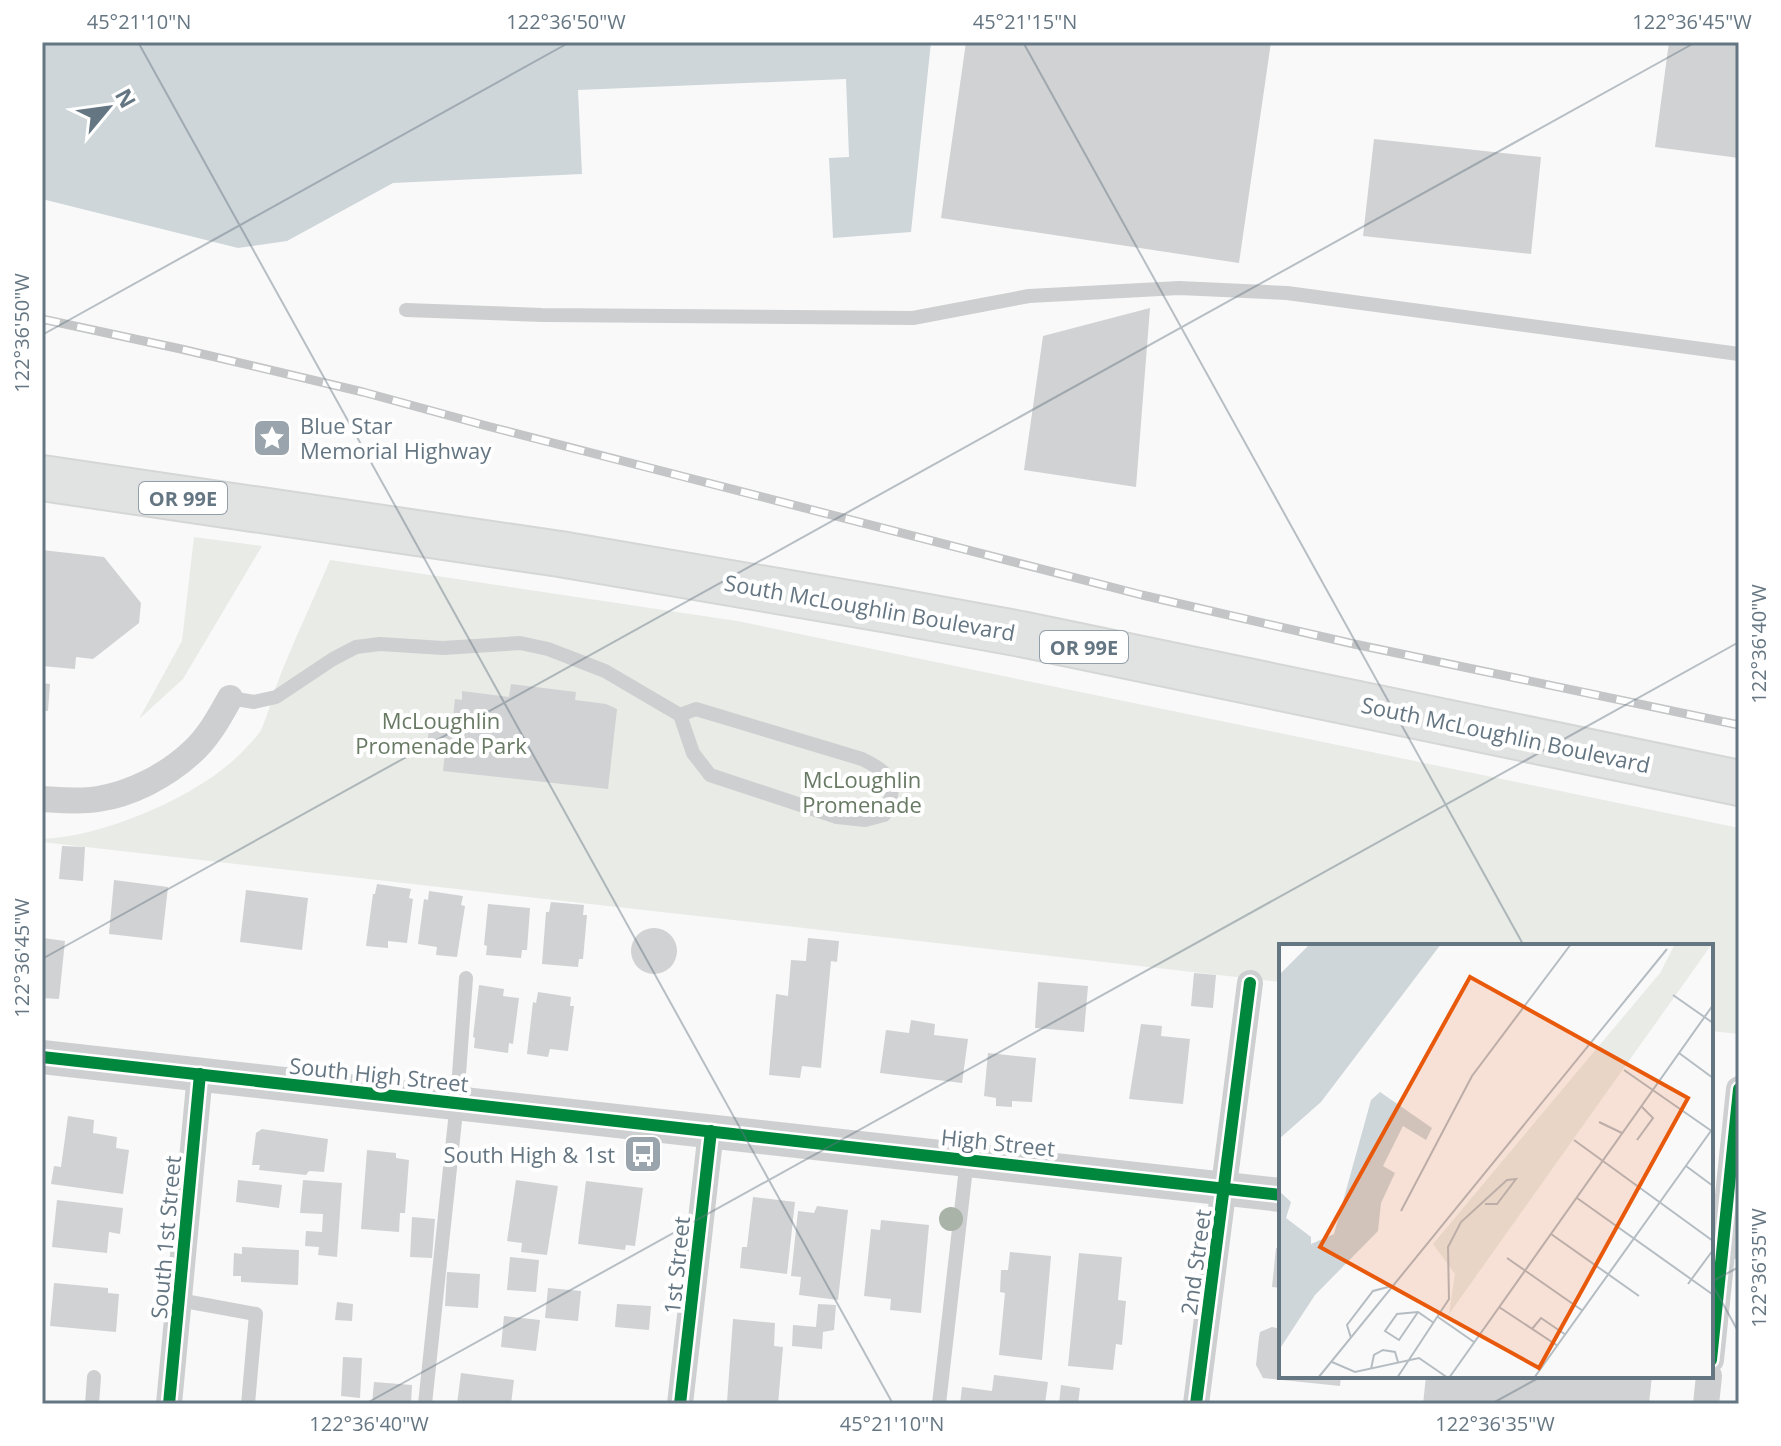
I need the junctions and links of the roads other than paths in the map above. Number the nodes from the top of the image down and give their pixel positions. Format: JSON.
{"nodes":[{"id":1,"x":406,"y":310,"type":"dead end"},
{"id":2,"x":1739,"y":354,"type":"edge"},
{"id":3,"x":42,"y":478,"type":"edge"},
{"id":4,"x":230,"y":698,"type":"joint"},
{"id":5,"x":680,"y":715,"type":"junction"},
{"id":6,"x":1739,"y":783,"type":"edge"},
{"id":7,"x":42,"y":799,"type":"edge"},
{"id":8,"x":466,"y":978,"type":"dead end"},
{"id":9,"x":1250,"y":983,"type":"dead end"},
{"id":10,"x":42,"y":1057,"type":"edge"},
{"id":11,"x":200,"y":1074,"type":"junction"},
{"id":12,"x":1739,"y":1089,"type":"edge"},
{"id":13,"x":457,"y":1102,"type":"junction"},
{"id":14,"x":711,"y":1131,"type":"junction"},
{"id":15,"x":967,"y":1159,"type":"junction"},
{"id":16,"x":1225,"y":1189,"type":"junction"},
{"id":17,"x":1279,"y":1195,"type":"edge"},
{"id":18,"x":1725,"y":1240,"type":"edge"},
{"id":19,"x":179,"y":1300,"type":"junction"},
{"id":20,"x":1713,"y":1343,"type":"edge"},
{"id":21,"x":94,"y":1377,"type":"dead end"},
{"id":22,"x":1709,"y":1378,"type":"edge"},
{"id":23,"x":92,"y":1404,"type":"edge"},
{"id":24,"x":169,"y":1404,"type":"edge"},
{"id":25,"x":248,"y":1404,"type":"edge"},
{"id":26,"x":425,"y":1404,"type":"edge"},
{"id":27,"x":680,"y":1404,"type":"edge"},
{"id":28,"x":939,"y":1404,"type":"edge"},
{"id":29,"x":1196,"y":1404,"type":"edge"},
{"id":30,"x":1706,"y":1404,"type":"edge"}],
"edges":[{"from":1,"to":2,"type":"lane"},
{"from":3,"to":6,"type":"highway","name":"South McLoughlin Boulevard","number":"OR 99E"},
{"from":4,"to":5,"type":"lane"},
{"from":4,"to":7,"type":"street"},
{"from":5,"to":5,"type":"lane"},
{"from":8,"to":13,"type":"lane"},
{"from":9,"to":16,"type":"street","name":"2nd Street"},
{"from":10,"to":11,"type":"street","name":"South High Street"},
{"from":11,"to":13,"type":"street","name":"South High Street"},
{"from":11,"to":19,"type":"street","name":"South 1st Street"},
{"from":12,"to":18,"type":"street"},
{"from":13,"to":14,"type":"street","name":"South High Street"},
{"from":13,"to":26,"type":"lane"},
{"from":14,"to":15,"type":"street","name":"High Street"},
{"from":14,"to":27,"type":"street","name":"1st Street"},
{"from":15,"to":16,"type":"street","name":"High Street"},
{"from":15,"to":28,"type":"lane"},
{"from":16,"to":17,"type":"street","name":"High Street"},
{"from":16,"to":29,"type":"street","name":"2nd Street"},
{"from":18,"to":20,"type":"street"},
{"from":19,"to":24,"type":"street","name":"South 1st Street"},
{"from":19,"to":25,"type":"lane"},
{"from":21,"to":23,"type":"lane"},
{"from":22,"to":30,"type":"street"}]}
